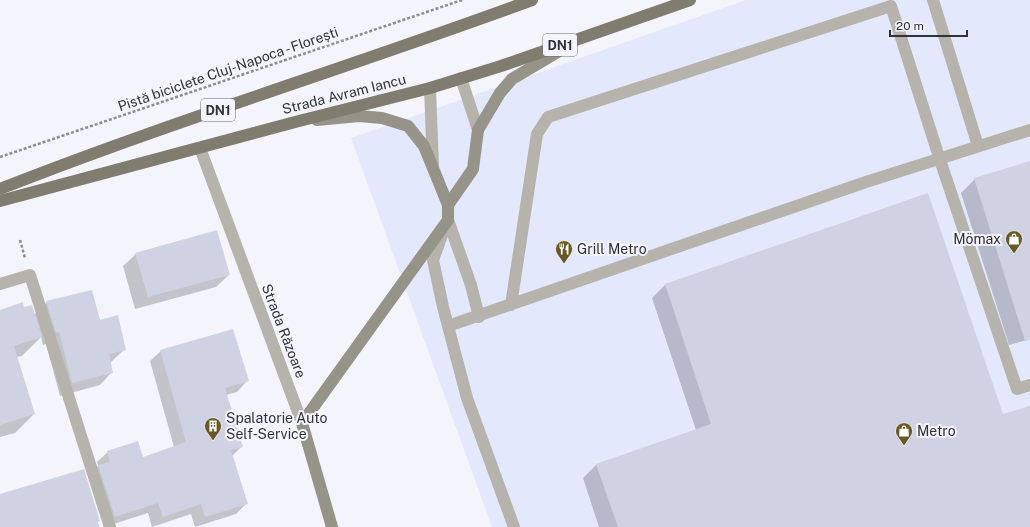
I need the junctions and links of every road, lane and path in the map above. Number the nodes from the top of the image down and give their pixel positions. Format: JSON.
{"nodes":[{"id":1,"x":462,"y":0,"type":"edge"},
{"id":2,"x":532,"y":0,"type":"edge"},
{"id":3,"x":690,"y":0,"type":"edge"},
{"id":4,"x":933,"y":0,"type":"edge"},
{"id":5,"x":579,"y":39,"type":"junction"},
{"id":6,"x":461,"y":78,"type":"junction"},
{"id":7,"x":430,"y":88,"type":"junction"},
{"id":8,"x":299,"y":121,"type":"junction"},
{"id":9,"x":478,"y":130,"type":"junction"},
{"id":10,"x":1030,"y":130,"type":"edge"},
{"id":11,"x":978,"y":146,"type":"junction"},
{"id":12,"x":200,"y":148,"type":"junction"},
{"id":13,"x":0,"y":157,"type":"edge"},
{"id":14,"x":939,"y":157,"type":"junction"},
{"id":15,"x":433,"y":170,"type":"junction"},
{"id":16,"x":0,"y":189,"type":"edge"},
{"id":17,"x":0,"y":201,"type":"edge"},
{"id":18,"x":448,"y":205,"type":"junction"},
{"id":19,"x":448,"y":220,"type":"junction"},
{"id":20,"x":0,"y":284,"type":"edge"},
{"id":21,"x":511,"y":305,"type":"junction"},
{"id":22,"x":479,"y":317,"type":"junction"},
{"id":23,"x":448,"y":326,"type":"junction"},
{"id":24,"x":1030,"y":385,"type":"edge"},
{"id":25,"x":302,"y":422,"type":"junction"},
{"id":26,"x":110,"y":527,"type":"edge"},
{"id":27,"x":332,"y":527,"type":"edge"},
{"id":28,"x":514,"y":527,"type":"edge"}],
"edges":[{"from":1,"to":13,"type":"path","name":"Pistă biciclete Cluj-Napoca - Florești"},
{"from":2,"to":16,"type":"main road","name":"Strada Avram Iancu","number":"DN1"},
{"from":3,"to":5,"type":"main road","name":"Strada Avram Iancu","number":"DN1"},
{"from":4,"to":11,"type":"street"},
{"from":5,"to":6,"type":"main road","name":"Strada Avram Iancu","number":"DN1"},
{"from":5,"to":9,"type":"street"},
{"from":6,"to":7,"type":"main road","name":"Strada Avram Iancu","number":"DN1"},
{"from":6,"to":9,"type":"street"},
{"from":7,"to":8,"type":"main road","name":"Strada Avram Iancu","number":"DN1"},
{"from":7,"to":15,"type":"street"},
{"from":8,"to":12,"type":"main road","name":"Strada Avram Iancu","number":"DN1"},
{"from":8,"to":15,"type":"street"},
{"from":9,"to":18,"type":"street"},
{"from":10,"to":11,"type":"street"},
{"from":11,"to":14,"type":"street"},
{"from":12,"to":17,"type":"main road","name":"Strada Avram Iancu","number":"DN1"},
{"from":12,"to":25,"type":"street","name":"Strada Răzoare"},
{"from":14,"to":21,"type":"street"},
{"from":14,"to":21,"type":"street"},
{"from":14,"to":24,"type":"street"},
{"from":15,"to":18,"type":"street"},
{"from":18,"to":19,"type":"street"},
{"from":19,"to":22,"type":"street"},
{"from":19,"to":23,"type":"street"},
{"from":19,"to":25,"type":"street"},
{"from":20,"to":26,"type":"street"},
{"from":21,"to":22,"type":"street"},
{"from":22,"to":23,"type":"street"},
{"from":23,"to":28,"type":"street"},
{"from":25,"to":27,"type":"street","name":"Strada Răzoare"}]}
